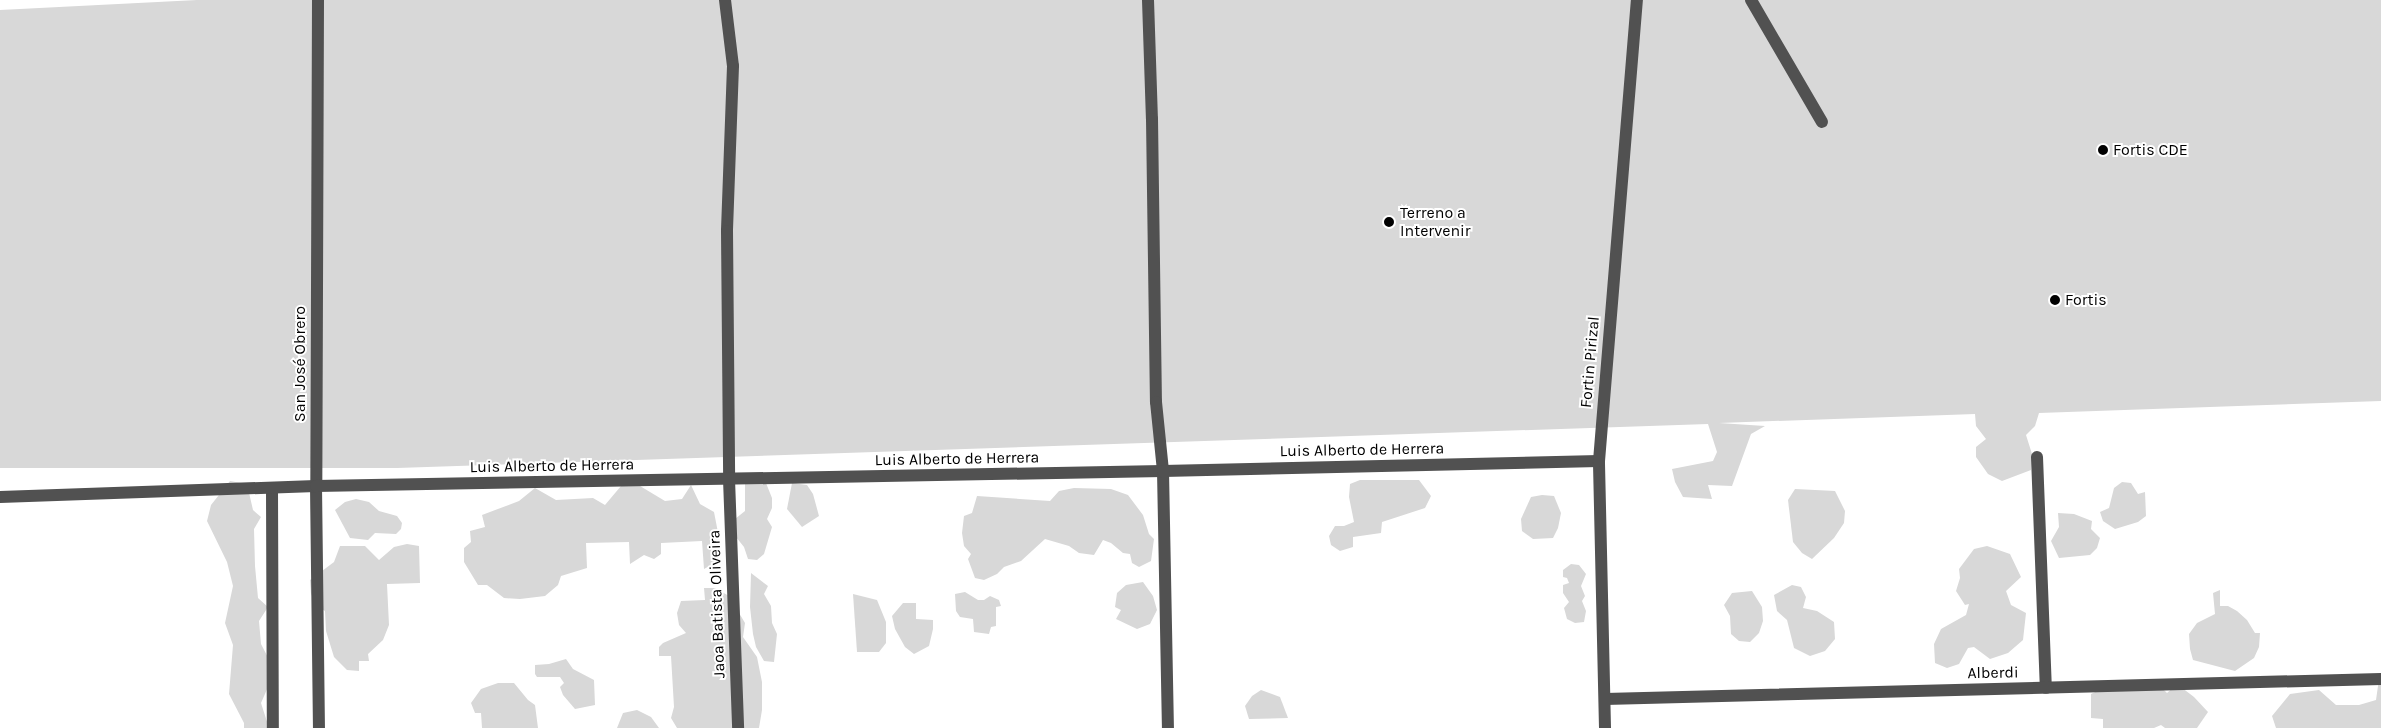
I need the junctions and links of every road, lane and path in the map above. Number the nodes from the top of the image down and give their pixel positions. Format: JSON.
{"nodes":[{"id":1,"x":318,"y":0,"type":"edge"},
{"id":2,"x":725,"y":0,"type":"edge"},
{"id":3,"x":1148,"y":0,"type":"edge"},
{"id":4,"x":1637,"y":0,"type":"edge"},
{"id":5,"x":1751,"y":0,"type":"edge"},
{"id":6,"x":1822,"y":122,"type":"dead end"},
{"id":7,"x":2037,"y":457,"type":"dead end"},
{"id":8,"x":1599,"y":461,"type":"junction"},
{"id":9,"x":1163,"y":472,"type":"junction"},
{"id":10,"x":729,"y":479,"type":"junction"},
{"id":11,"x":316,"y":486,"type":"junction"},
{"id":12,"x":272,"y":488,"type":"junction"},
{"id":13,"x":0,"y":497,"type":"edge"},
{"id":14,"x":2381,"y":679,"type":"edge"},
{"id":15,"x":2046,"y":688,"type":"junction"},
{"id":16,"x":1605,"y":699,"type":"junction"},
{"id":17,"x":273,"y":728,"type":"edge"},
{"id":18,"x":319,"y":728,"type":"edge"},
{"id":19,"x":738,"y":728,"type":"edge"},
{"id":20,"x":1168,"y":728,"type":"edge"},
{"id":21,"x":1606,"y":728,"type":"edge"}],
"edges":[{"from":1,"to":11,"type":"street","name":"San José Obrero"},
{"from":2,"to":10,"type":"street","name":"Jaoa Batista Oliveira"},
{"from":3,"to":9,"type":"street"},
{"from":4,"to":8,"type":"street","name":"Fortin Pirizal"},
{"from":5,"to":6,"type":"street"},
{"from":7,"to":15,"type":"street"},
{"from":8,"to":9,"type":"street","name":"Luis Alberto de Herrera"},
{"from":8,"to":16,"type":"street","name":"Fortin Pirizal"},
{"from":9,"to":10,"type":"street","name":"Luis Alberto de Herrera"},
{"from":9,"to":20,"type":"street"},
{"from":10,"to":11,"type":"street","name":"Luis Alberto de Herrera"},
{"from":10,"to":19,"type":"street","name":"Jaoa Batista Oliveira"},
{"from":11,"to":12,"type":"street","name":"Luis Alberto de Herrera"},
{"from":11,"to":18,"type":"street","name":"San José Obrero"},
{"from":12,"to":13,"type":"street","name":"Luis Alberto de Herrera"},
{"from":12,"to":17,"type":"street"},
{"from":14,"to":15,"type":"street","name":"Alberdi"},
{"from":15,"to":16,"type":"street","name":"Alberdi"},
{"from":16,"to":21,"type":"street","name":"Fortin Pirizal"}]}
